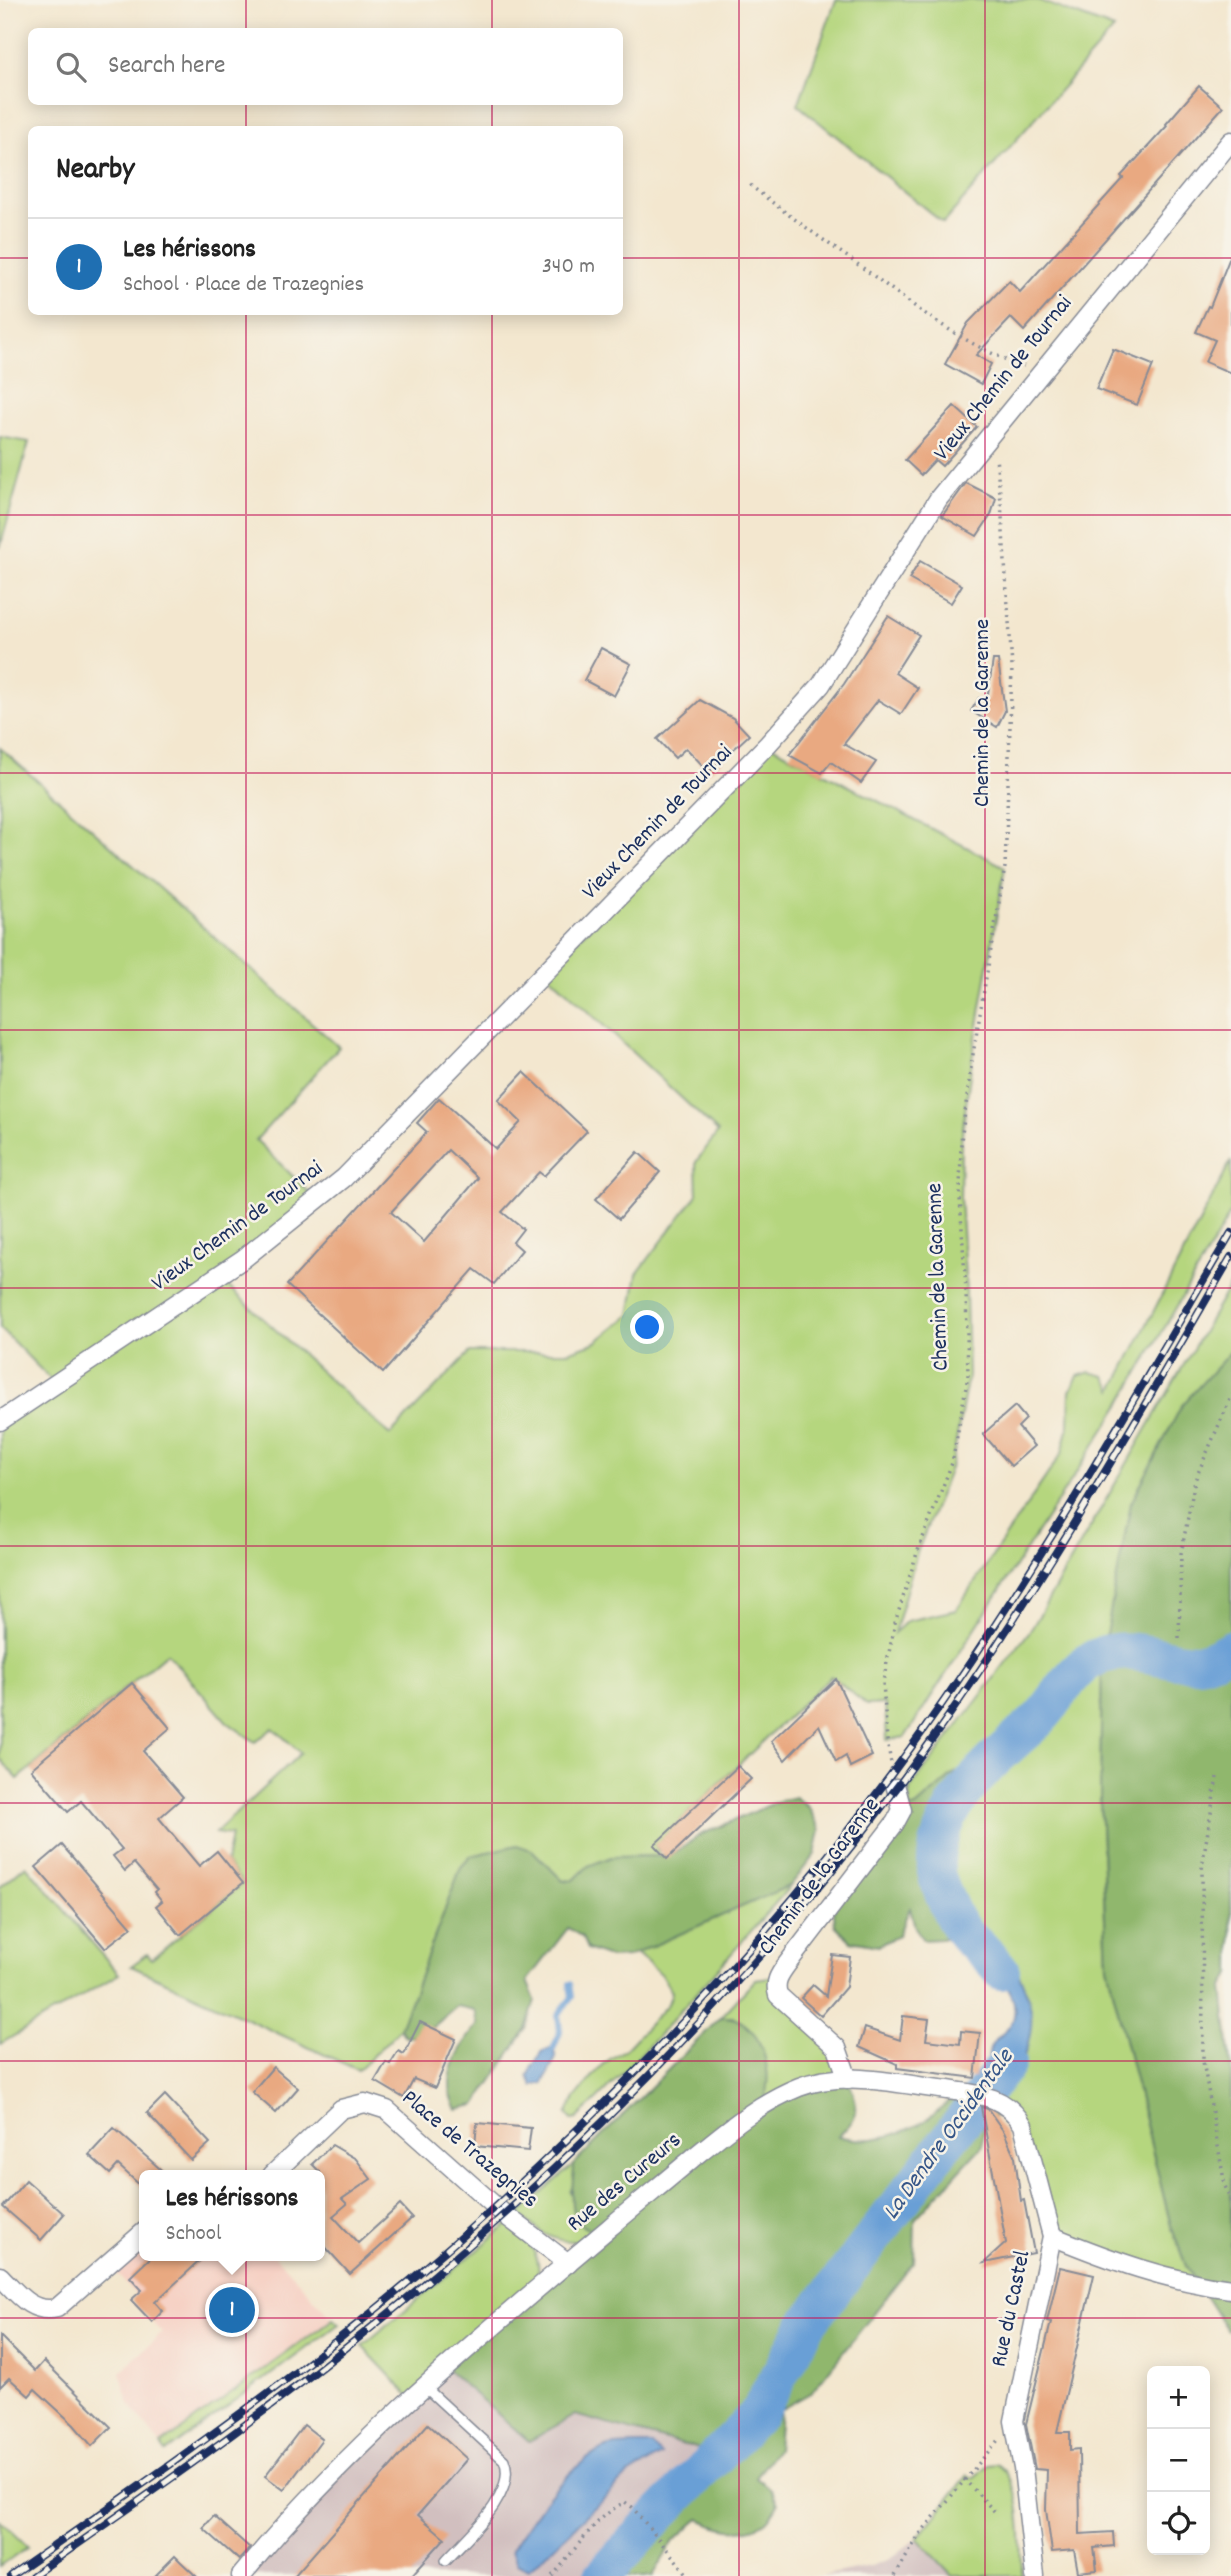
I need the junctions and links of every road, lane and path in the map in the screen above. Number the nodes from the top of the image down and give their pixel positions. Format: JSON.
{"nodes":[{"id":1,"x":1231,"y":141,"type":"edge"},
{"id":2,"x":750,"y":185,"type":"dead end"},
{"id":3,"x":1042,"y":371,"type":"junction"},
{"id":4,"x":989,"y":436,"type":"junction"},
{"id":5,"x":1231,"y":1396,"type":"edge"},
{"id":6,"x":0,"y":1421,"type":"edge"},
{"id":7,"x":1179,"y":1638,"type":"dead end"},
{"id":8,"x":1217,"y":1777,"type":"dead end"},
{"id":9,"x":896,"y":1788,"type":"joint"},
{"id":10,"x":848,"y":2079,"type":"junction"},
{"id":11,"x":277,"y":2170,"type":"edge"},
{"id":12,"x":1231,"y":2201,"type":"edge"},
{"id":13,"x":139,"y":2236,"type":"edge"},
{"id":14,"x":1052,"y":2236,"type":"junction"},
{"id":15,"x":568,"y":2263,"type":"junction"},
{"id":16,"x":0,"y":2276,"type":"edge"},
{"id":17,"x":1231,"y":2290,"type":"edge"},
{"id":18,"x":425,"y":2387,"type":"junction"},
{"id":19,"x":1014,"y":2421,"type":"junction"},
{"id":20,"x":964,"y":2479,"type":"junction"},
{"id":21,"x":996,"y":2513,"type":"dead end"},
{"id":22,"x":446,"y":2560,"type":"dead end"},
{"id":23,"x":241,"y":2576,"type":"edge"},
{"id":24,"x":552,"y":2576,"type":"edge"},
{"id":25,"x":689,"y":2576,"type":"edge"},
{"id":26,"x":895,"y":2576,"type":"edge"},
{"id":27,"x":1035,"y":2576,"type":"edge"}],
"edges":[{"from":1,"to":3,"type":"street","name":"Vieux Chemin de Tournai"},
{"from":2,"to":3,"type":"path"},
{"from":3,"to":4,"type":"street","name":"Vieux Chemin de Tournai"},
{"from":4,"to":6,"type":"street","name":"Vieux Chemin de Tournai"},
{"from":4,"to":9,"type":"path","name":"Chemin de la Garenne"},
{"from":5,"to":7,"type":"path"},
{"from":8,"to":12,"type":"path"},
{"from":9,"to":10,"type":"street","name":"Chemin de la Garenne"},
{"from":10,"to":14,"type":"street","name":"Rue des Cureurs"},
{"from":10,"to":15,"type":"street","name":"Rue des Cureurs"},
{"from":11,"to":15,"type":"street","name":"Place de Trazegnies"},
{"from":13,"to":16,"type":"street"},
{"from":14,"to":17,"type":"street","name":"Rue du Castel"},
{"from":14,"to":19,"type":"street","name":"Rue du Castel"},
{"from":15,"to":18,"type":"street","name":"Rue des Cureurs"},
{"from":18,"to":22,"type":"lane"},
{"from":18,"to":23,"type":"street","name":"Rue des Cureurs"},
{"from":19,"to":20,"type":"path"},
{"from":19,"to":27,"type":"street","name":"Rue du Castel"},
{"from":20,"to":21,"type":"path"},
{"from":20,"to":26,"type":"path"},
{"from":24,"to":25,"type":"path"}]}
